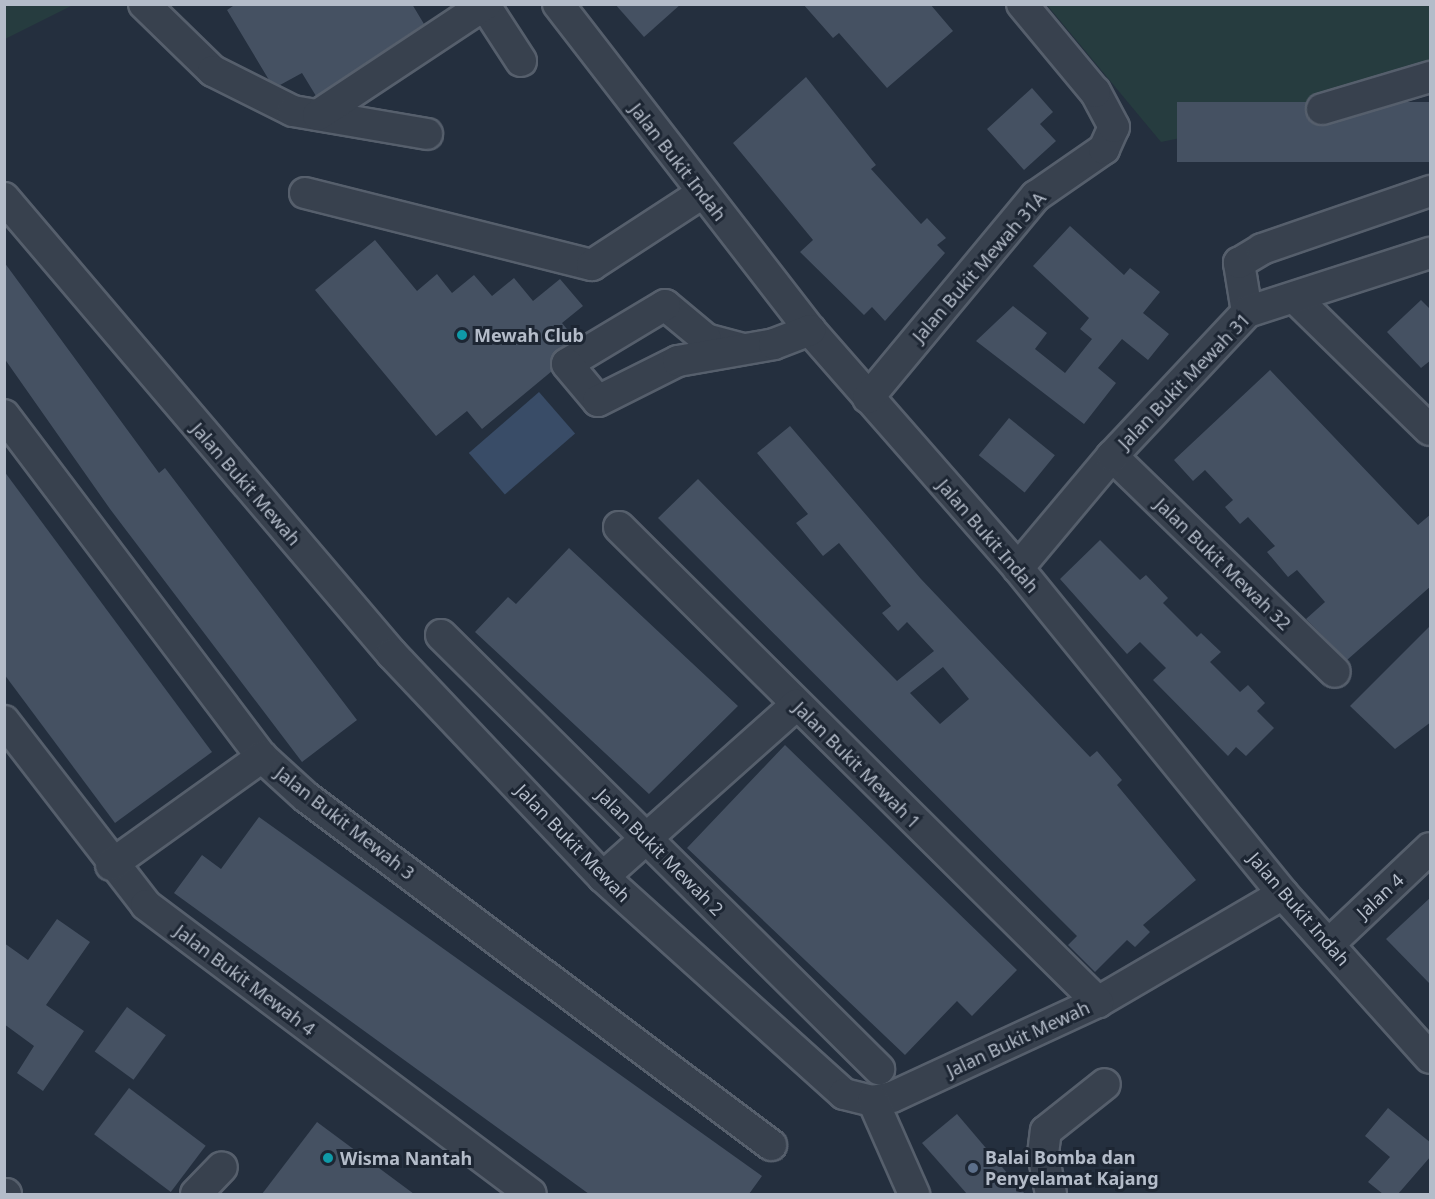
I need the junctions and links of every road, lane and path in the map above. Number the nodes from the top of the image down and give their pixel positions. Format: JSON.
{"nodes":[{"id":1,"x":144,"y":4,"type":"edge"},
{"id":2,"x":558,"y":4,"type":"edge"},
{"id":3,"x":1022,"y":4,"type":"edge"},
{"id":4,"x":485,"y":5,"type":"edge"},
{"id":5,"x":520,"y":61,"type":"dead end"},
{"id":6,"x":1431,"y":77,"type":"edge"},
{"id":7,"x":1322,"y":109,"type":"dead end"},
{"id":8,"x":318,"y":115,"type":"junction"},
{"id":9,"x":427,"y":134,"type":"dead end"},
{"id":10,"x":1431,"y":191,"type":"edge"},
{"id":11,"x":305,"y":193,"type":"dead end"},
{"id":12,"x":701,"y":194,"type":"junction"},
{"id":13,"x":4,"y":198,"type":"edge"},
{"id":14,"x":1431,"y":253,"type":"edge"},
{"id":15,"x":1296,"y":298,"type":"junction"},
{"id":16,"x":1247,"y":312,"type":"junction"},
{"id":17,"x":810,"y":330,"type":"junction"},
{"id":18,"x":743,"y":349,"type":"junction"},
{"id":19,"x":868,"y":398,"type":"junction"},
{"id":20,"x":4,"y":415,"type":"edge"},
{"id":21,"x":1431,"y":430,"type":"edge"},
{"id":22,"x":1112,"y":456,"type":"junction"},
{"id":23,"x":619,"y":527,"type":"dead end"},
{"id":24,"x":1018,"y":568,"type":"junction"},
{"id":25,"x":441,"y":635,"type":"dead end"},
{"id":26,"x":1335,"y":672,"type":"dead end"},
{"id":27,"x":796,"y":705,"type":"junction"},
{"id":28,"x":4,"y":721,"type":"edge"},
{"id":29,"x":262,"y":757,"type":"junction"},
{"id":30,"x":645,"y":838,"type":"junction"},
{"id":31,"x":1431,"y":848,"type":"edge"},
{"id":32,"x":111,"y":864,"type":"junction"},
{"id":33,"x":603,"y":877,"type":"junction"},
{"id":34,"x":1283,"y":894,"type":"junction"},
{"id":35,"x":1329,"y":944,"type":"junction"},
{"id":36,"x":1098,"y":1002,"type":"junction"},
{"id":37,"x":1431,"y":1058,"type":"edge"},
{"id":38,"x":879,"y":1069,"type":"dead end"},
{"id":39,"x":1106,"y":1084,"type":"dead end"},
{"id":40,"x":873,"y":1101,"type":"junction"},
{"id":41,"x":771,"y":1145,"type":"dead end"},
{"id":42,"x":222,"y":1167,"type":"dead end"},
{"id":43,"x":196,"y":1194,"type":"edge"},
{"id":44,"x":531,"y":1194,"type":"edge"},
{"id":45,"x":914,"y":1194,"type":"edge"},
{"id":46,"x":1051,"y":1194,"type":"edge"}],
"edges":[{"from":1,"to":8,"type":"street"},
{"from":2,"to":12,"type":"street","name":"Jalan Bukit Indah"},
{"from":3,"to":19,"type":"street","name":"Jalan Bukit Mewah 31A"},
{"from":4,"to":5,"type":"street"},
{"from":4,"to":8,"type":"street"},
{"from":6,"to":7,"type":"street"},
{"from":8,"to":9,"type":"street"},
{"from":10,"to":16,"type":"street"},
{"from":11,"to":12,"type":"street"},
{"from":12,"to":17,"type":"street","name":"Jalan Bukit Indah"},
{"from":13,"to":33,"type":"street","name":"Jalan Bukit Mewah"},
{"from":14,"to":15,"type":"street","name":"Jalan Bukit Mewah 31"},
{"from":15,"to":16,"type":"street","name":"Jalan Bukit Mewah 31"},
{"from":15,"to":21,"type":"street"},
{"from":16,"to":22,"type":"street","name":"Jalan Bukit Mewah 31"},
{"from":17,"to":18,"type":"street"},
{"from":17,"to":19,"type":"street","name":"Jalan Bukit Indah"},
{"from":18,"to":18,"type":"street"},
{"from":19,"to":24,"type":"street","name":"Jalan Bukit Indah"},
{"from":20,"to":29,"type":"street","name":"Jalan Bukit Mewah 3"},
{"from":22,"to":24,"type":"street","name":"Jalan Bukit Mewah 31"},
{"from":22,"to":26,"type":"street","name":"Jalan Bukit Mewah 32"},
{"from":23,"to":27,"type":"street","name":"Jalan Bukit Mewah 1"},
{"from":24,"to":34,"type":"street","name":"Jalan Bukit Indah"},
{"from":25,"to":30,"type":"street","name":"Jalan Bukit Mewah 2"},
{"from":27,"to":30,"type":"street"},
{"from":27,"to":36,"type":"street","name":"Jalan Bukit Mewah 1"},
{"from":28,"to":32,"type":"street","name":"Jalan Bukit Mewah 4"},
{"from":29,"to":32,"type":"street"},
{"from":29,"to":41,"type":"street","name":"Jalan Bukit Mewah 3"},
{"from":30,"to":33,"type":"street"},
{"from":30,"to":38,"type":"street","name":"Jalan Bukit Mewah 2"},
{"from":31,"to":35,"type":"street","name":"Jalan 4"},
{"from":32,"to":44,"type":"street","name":"Jalan Bukit Mewah 4"},
{"from":33,"to":40,"type":"street","name":"Jalan Bukit Mewah"},
{"from":34,"to":35,"type":"street","name":"Jalan Bukit Indah"},
{"from":34,"to":36,"type":"street","name":"Jalan Bukit Mewah"},
{"from":35,"to":37,"type":"street","name":"Jalan Bukit Indah"},
{"from":36,"to":40,"type":"street","name":"Jalan Bukit Mewah"},
{"from":39,"to":46,"type":"street"},
{"from":40,"to":45,"type":"street"},
{"from":42,"to":43,"type":"street"}]}
